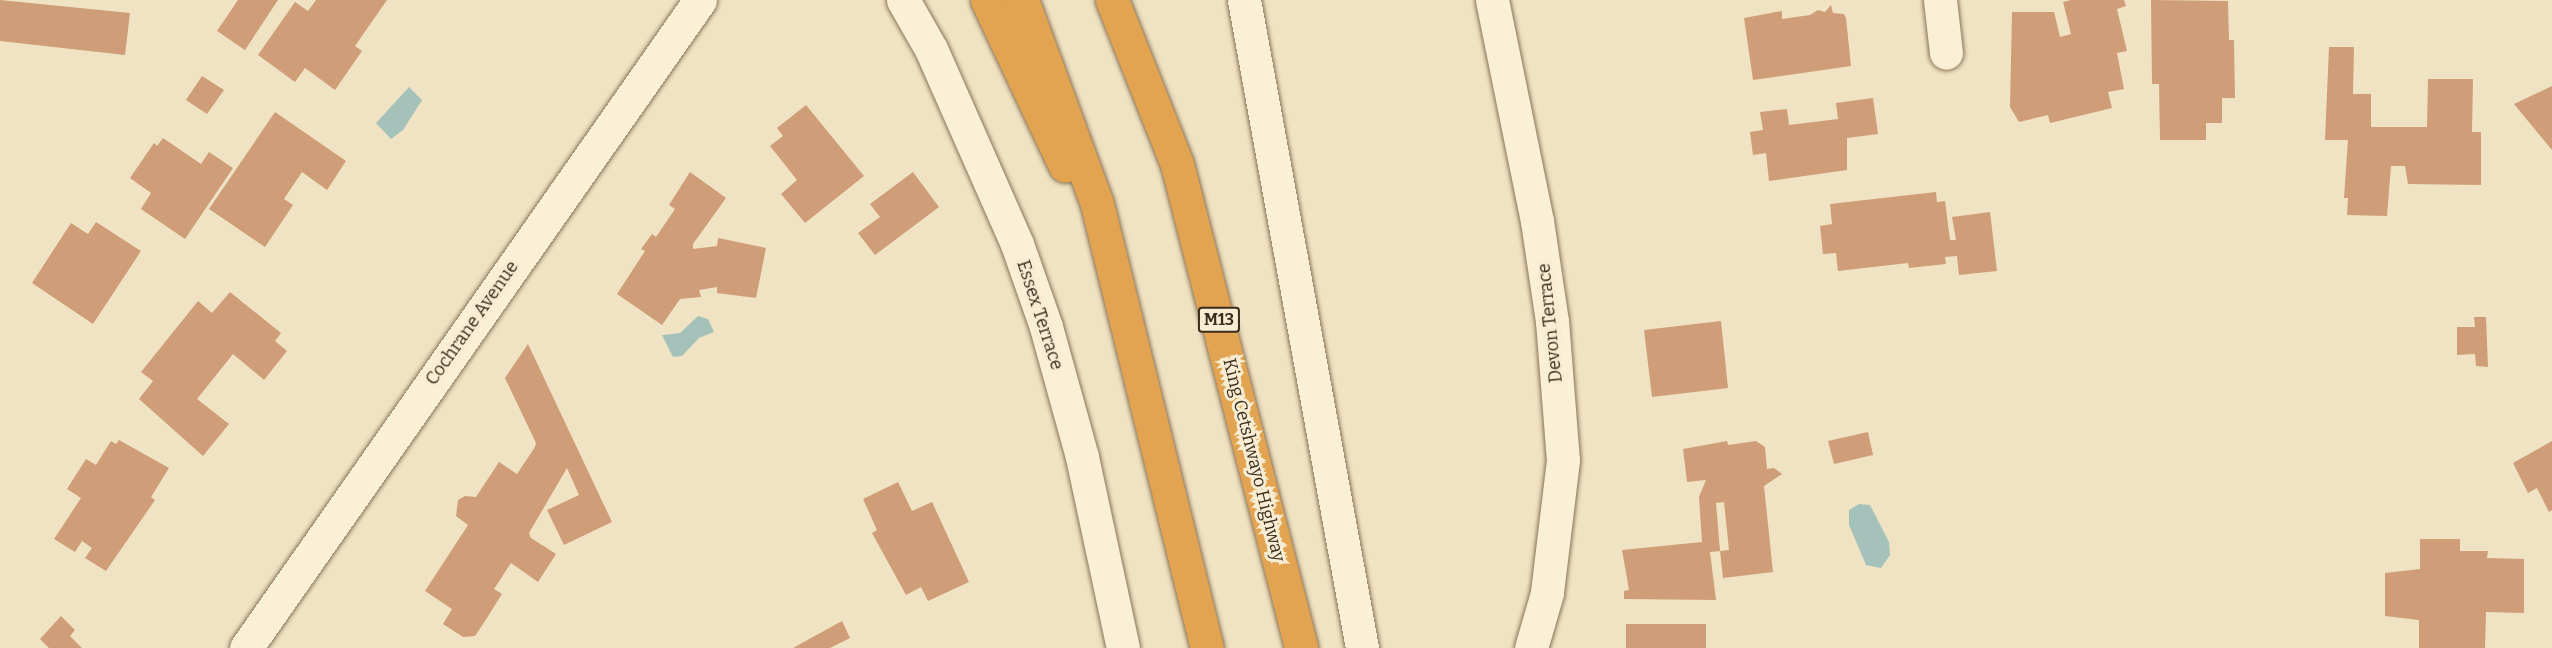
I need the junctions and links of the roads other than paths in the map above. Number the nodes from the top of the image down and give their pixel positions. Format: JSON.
{"nodes":[{"id":1,"x":700,"y":0,"type":"edge"},
{"id":2,"x":903,"y":0,"type":"edge"},
{"id":3,"x":987,"y":0,"type":"edge"},
{"id":4,"x":1022,"y":0,"type":"edge"},
{"id":5,"x":1112,"y":0,"type":"edge"},
{"id":6,"x":1244,"y":0,"type":"edge"},
{"id":7,"x":1492,"y":0,"type":"edge"},
{"id":8,"x":1940,"y":0,"type":"edge"},
{"id":9,"x":1946,"y":53,"type":"dead end"},
{"id":10,"x":1114,"y":271,"type":"junction"},
{"id":11,"x":246,"y":648,"type":"edge"},
{"id":12,"x":1123,"y":648,"type":"edge"},
{"id":13,"x":1207,"y":648,"type":"edge"},
{"id":14,"x":1301,"y":648,"type":"edge"},
{"id":15,"x":1362,"y":648,"type":"edge"},
{"id":16,"x":1531,"y":648,"type":"edge"}],
"edges":[{"from":1,"to":11,"type":"street","name":"Cochrane Avenue"},
{"from":2,"to":12,"type":"street","name":"Essex Terrace"},
{"from":3,"to":10,"type":"highway"},
{"from":4,"to":10,"type":"highway"},
{"from":5,"to":14,"type":"highway","name":"King Cetshwayo Highway","number":"M13"},
{"from":6,"to":15,"type":"street"},
{"from":7,"to":16,"type":"street","name":"Devon Terrace"},
{"from":8,"to":9,"type":"street"},
{"from":10,"to":13,"type":"highway"}]}
